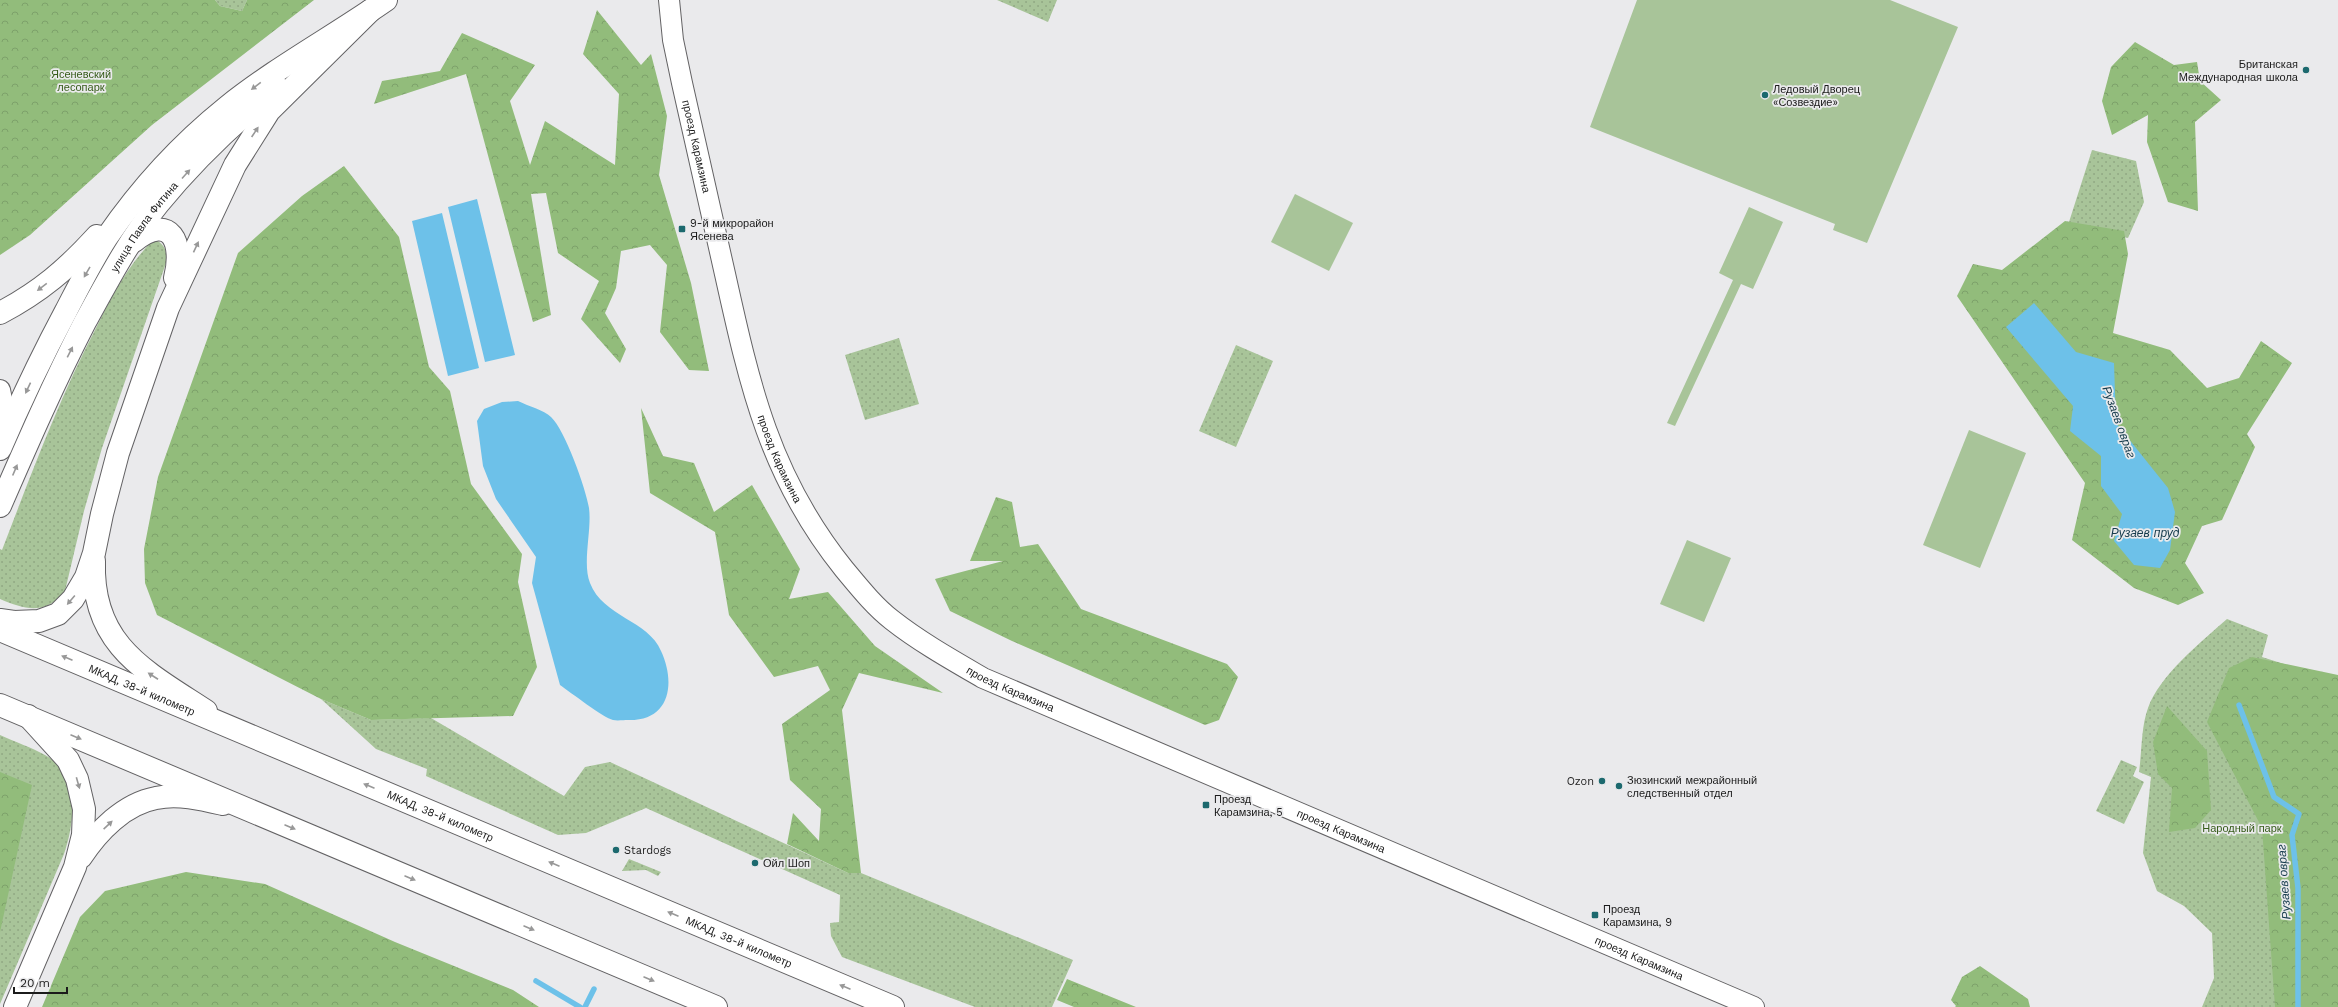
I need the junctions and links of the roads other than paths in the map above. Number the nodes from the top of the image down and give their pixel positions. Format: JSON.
{"nodes":[{"id":1,"x":669,"y":0,"type":"edge"},
{"id":2,"x":378,"y":5,"type":"edge"},
{"id":3,"x":159,"y":173,"type":"junction"},
{"id":4,"x":128,"y":246,"type":"junction"},
{"id":5,"x":168,"y":308,"type":"junction"},
{"id":6,"x":0,"y":313,"type":"edge"},
{"id":7,"x":0,"y":390,"type":"edge"},
{"id":8,"x":2,"y":444,"type":"edge"},
{"id":9,"x":0,"y":506,"type":"edge"},
{"id":10,"x":94,"y":553,"type":"junction"},
{"id":11,"x":0,"y":620,"type":"edge"},
{"id":12,"x":0,"y":630,"type":"edge"},
{"id":13,"x":0,"y":704,"type":"edge"},
{"id":14,"x":27,"y":716,"type":"junction"},
{"id":15,"x":232,"y":728,"type":"junction"},
{"id":16,"x":254,"y":812,"type":"junction"},
{"id":17,"x":75,"y":867,"type":"junction"},
{"id":18,"x":887,"y":1004,"type":"edge"},
{"id":19,"x":15,"y":1007,"type":"edge"},
{"id":20,"x":716,"y":1007,"type":"edge"},
{"id":21,"x":1754,"y":1007,"type":"edge"}],
"edges":[{"from":1,"to":21,"type":"street","name":"проезд Карамзина"},
{"from":2,"to":3,"type":"main road","name":"улица Павла Фитина","one_way":true},
{"from":4,"to":2,"type":"main road","name":"улица Павла Фитина","one_way":true},
{"from":5,"to":2,"type":"main road","one_way":true},
{"from":3,"to":6,"type":"main road","one_way":true},
{"from":3,"to":8,"type":"main road","name":"улица Павла Фитина","one_way":true},
{"from":4,"to":5,"type":"main road"},
{"from":9,"to":4,"type":"main road","name":"улица Павла Фитина","one_way":true},
{"from":5,"to":10,"type":"main road"},
{"from":7,"to":8,"type":"street"},
{"from":10,"to":11,"type":"main road","one_way":true},
{"from":15,"to":10,"type":"main road","one_way":true},
{"from":15,"to":12,"type":"main road","name":"МКАД, 38-й километр","one_way":true},
{"from":13,"to":14,"type":"main road"},
{"from":14,"to":16,"type":"main road","one_way":true},
{"from":14,"to":17,"type":"main road","one_way":true},
{"from":18,"to":15,"type":"main road","name":"МКАД, 38-й километр","one_way":true},
{"from":17,"to":16,"type":"main road","one_way":true},
{"from":16,"to":20,"type":"main road","one_way":true},
{"from":17,"to":19,"type":"main road"}]}
